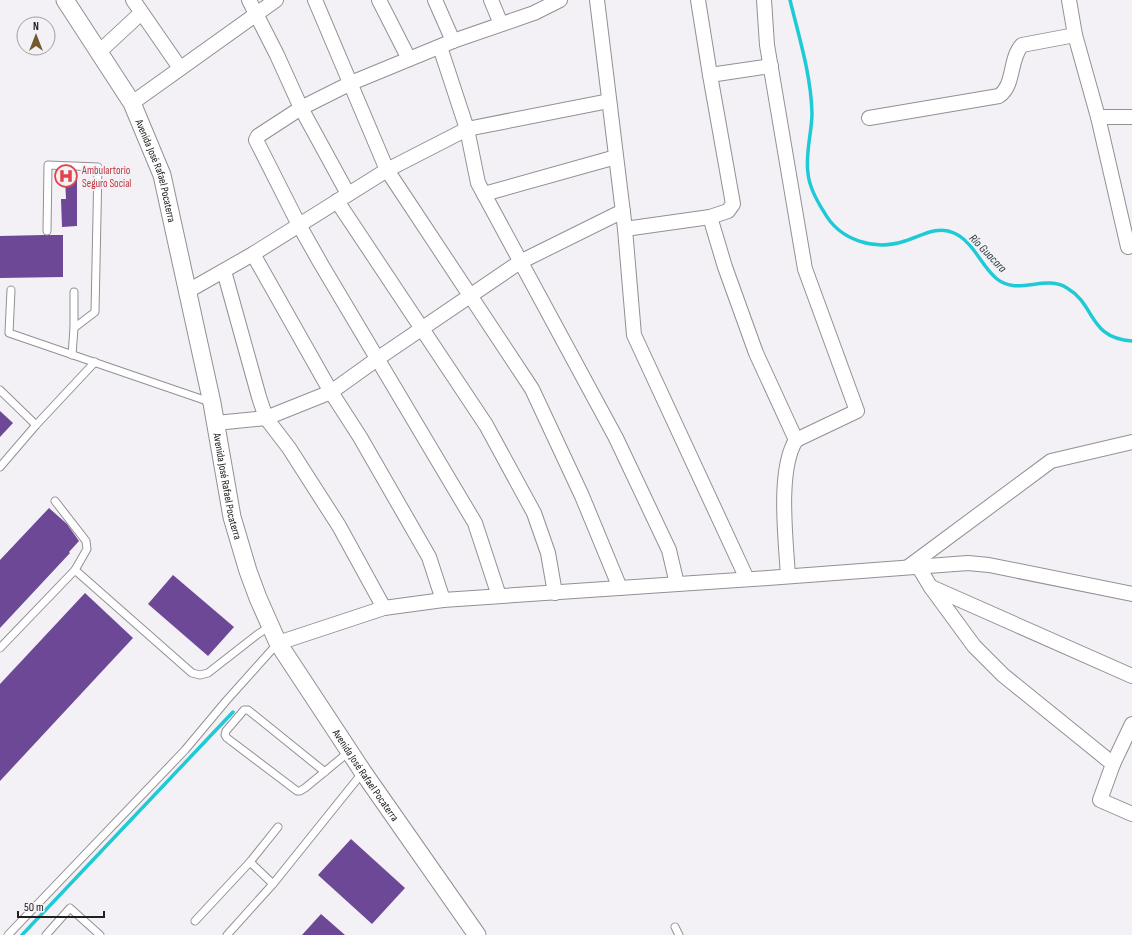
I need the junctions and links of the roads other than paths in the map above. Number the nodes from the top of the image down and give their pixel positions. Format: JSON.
{"nodes":[{"id":1,"x":65,"y":0,"type":"edge"},
{"id":2,"x":133,"y":0,"type":"edge"},
{"id":3,"x":249,"y":0,"type":"edge"},
{"id":4,"x":276,"y":0,"type":"edge"},
{"id":5,"x":315,"y":0,"type":"edge"},
{"id":6,"x":379,"y":0,"type":"edge"},
{"id":7,"x":435,"y":0,"type":"edge"},
{"id":8,"x":491,"y":0,"type":"edge"},
{"id":9,"x":596,"y":0,"type":"edge"},
{"id":10,"x":698,"y":0,"type":"edge"},
{"id":11,"x":764,"y":0,"type":"edge"},
{"id":12,"x":1069,"y":0,"type":"edge"},
{"id":13,"x":552,"y":1,"type":"edge"},
{"id":14,"x":142,"y":13,"type":"junction"},
{"id":15,"x":256,"y":13,"type":"junction"},
{"id":16,"x":501,"y":24,"type":"junction"},
{"id":17,"x":1075,"y":35,"type":"junction"},
{"id":18,"x":453,"y":41,"type":"junction"},
{"id":19,"x":440,"y":47,"type":"junction"},
{"id":20,"x":99,"y":52,"type":"junction"},
{"id":21,"x":409,"y":59,"type":"junction"},
{"id":22,"x":771,"y":66,"type":"junction"},
{"id":23,"x":180,"y":68,"type":"junction"},
{"id":24,"x":710,"y":75,"type":"junction"},
{"id":25,"x":351,"y":83,"type":"junction"},
{"id":26,"x":609,"y":101,"type":"junction"},
{"id":27,"x":132,"y":103,"type":"junction"},
{"id":28,"x":301,"y":108,"type":"junction"},
{"id":29,"x":1132,"y":117,"type":"edge"},
{"id":30,"x":869,"y":118,"type":"dead end"},
{"id":31,"x":1098,"y":118,"type":"junction"},
{"id":32,"x":467,"y":129,"type":"junction"},
{"id":33,"x":616,"y":157,"type":"junction"},
{"id":34,"x":387,"y":170,"type":"junction"},
{"id":35,"x":484,"y":194,"type":"junction"},
{"id":36,"x":342,"y":198,"type":"junction"},
{"id":37,"x":623,"y":211,"type":"junction"},
{"id":38,"x":710,"y":217,"type":"junction"},
{"id":39,"x":299,"y":225,"type":"junction"},
{"id":40,"x":625,"y":229,"type":"junction"},
{"id":41,"x":46,"y":231,"type":"dead end"},
{"id":42,"x":1128,"y":248,"type":"dead end"},
{"id":43,"x":253,"y":254,"type":"junction"},
{"id":44,"x":520,"y":262,"type":"junction"},
{"id":45,"x":224,"y":270,"type":"junction"},
{"id":46,"x":11,"y":290,"type":"dead end"},
{"id":47,"x":188,"y":291,"type":"junction"},
{"id":48,"x":74,"y":292,"type":"dead end"},
{"id":49,"x":469,"y":296,"type":"junction"},
{"id":50,"x":74,"y":328,"type":"junction"},
{"id":51,"x":422,"y":328,"type":"junction"},
{"id":52,"x":72,"y":355,"type":"junction"},
{"id":53,"x":377,"y":359,"type":"junction"},
{"id":54,"x":95,"y":362,"type":"junction"},
{"id":55,"x":0,"y":390,"type":"edge"},
{"id":56,"x":331,"y":392,"type":"junction"},
{"id":57,"x":212,"y":403,"type":"junction"},
{"id":58,"x":266,"y":418,"type":"junction"},
{"id":59,"x":216,"y":423,"type":"junction"},
{"id":60,"x":36,"y":425,"type":"junction"},
{"id":61,"x":796,"y":440,"type":"junction"},
{"id":62,"x":1132,"y":442,"type":"edge"},
{"id":63,"x":0,"y":468,"type":"edge"},
{"id":64,"x":55,"y":502,"type":"dead end"},
{"id":65,"x":913,"y":567,"type":"junction"},
{"id":66,"x":75,"y":570,"type":"junction"},
{"id":67,"x":788,"y":576,"type":"junction"},
{"id":68,"x":747,"y":579,"type":"junction"},
{"id":69,"x":677,"y":584,"type":"junction"},
{"id":70,"x":930,"y":586,"type":"junction"},
{"id":71,"x":620,"y":588,"type":"junction"},
{"id":72,"x":555,"y":593,"type":"junction"},
{"id":73,"x":1132,"y":594,"type":"edge"},
{"id":74,"x":499,"y":596,"type":"junction"},
{"id":75,"x":443,"y":600,"type":"junction"},
{"id":76,"x":384,"y":608,"type":"junction"},
{"id":77,"x":271,"y":626,"type":"junction"},
{"id":78,"x":278,"y":642,"type":"junction"},
{"id":79,"x":0,"y":648,"type":"edge"},
{"id":80,"x":1132,"y":676,"type":"edge"},
{"id":81,"x":1132,"y":724,"type":"edge"},
{"id":82,"x":350,"y":751,"type":"junction"},
{"id":83,"x":1113,"y":764,"type":"junction"},
{"id":84,"x":325,"y":772,"type":"junction"},
{"id":85,"x":363,"y":772,"type":"junction"},
{"id":86,"x":1132,"y":814,"type":"edge"},
{"id":87,"x":278,"y":827,"type":"dead end"},
{"id":88,"x":250,"y":862,"type":"junction"},
{"id":89,"x":273,"y":884,"type":"junction"},
{"id":90,"x":195,"y":921,"type":"dead end"},
{"id":91,"x":675,"y":927,"type":"dead end"},
{"id":92,"x":8,"y":935,"type":"edge"},
{"id":93,"x":46,"y":935,"type":"edge"},
{"id":94,"x":100,"y":935,"type":"edge"},
{"id":95,"x":227,"y":935,"type":"edge"},
{"id":96,"x":477,"y":935,"type":"edge"},
{"id":97,"x":679,"y":935,"type":"edge"}],
"edges":[{"from":1,"to":20,"type":"street","name":"Avenida José Rafael Pocaterra"},
{"from":2,"to":14,"type":"street"},
{"from":3,"to":15,"type":"street"},
{"from":4,"to":15,"type":"street"},
{"from":5,"to":25,"type":"street"},
{"from":6,"to":21,"type":"street"},
{"from":7,"to":18,"type":"street"},
{"from":8,"to":16,"type":"street"},
{"from":9,"to":26,"type":"street"},
{"from":10,"to":24,"type":"street"},
{"from":11,"to":22,"type":"street"},
{"from":12,"to":17,"type":"street"},
{"from":13,"to":16,"type":"street"},
{"from":14,"to":20,"type":"street"},
{"from":14,"to":23,"type":"street"},
{"from":15,"to":23,"type":"street"},
{"from":15,"to":28,"type":"street"},
{"from":16,"to":18,"type":"street"},
{"from":17,"to":30,"type":"street"},
{"from":17,"to":31,"type":"street"},
{"from":18,"to":19,"type":"street"},
{"from":19,"to":21,"type":"street"},
{"from":19,"to":32,"type":"street"},
{"from":20,"to":27,"type":"street","name":"Avenida José Rafael Pocaterra"},
{"from":21,"to":25,"type":"street"},
{"from":22,"to":24,"type":"street"},
{"from":22,"to":61,"type":"street"},
{"from":23,"to":27,"type":"street"},
{"from":24,"to":38,"type":"street"},
{"from":25,"to":28,"type":"street"},
{"from":25,"to":34,"type":"street"},
{"from":26,"to":32,"type":"street"},
{"from":26,"to":33,"type":"street"},
{"from":27,"to":47,"type":"street","name":"Avenida José Rafael Pocaterra"},
{"from":28,"to":36,"type":"street"},
{"from":28,"to":39,"type":"street"},
{"from":29,"to":31,"type":"street"},
{"from":31,"to":42,"type":"street"},
{"from":32,"to":34,"type":"street"},
{"from":32,"to":35,"type":"street"},
{"from":33,"to":35,"type":"street"},
{"from":33,"to":37,"type":"street"},
{"from":34,"to":36,"type":"street"},
{"from":34,"to":49,"type":"street"},
{"from":35,"to":44,"type":"street"},
{"from":36,"to":39,"type":"street"},
{"from":36,"to":51,"type":"street"},
{"from":37,"to":40,"type":"street"},
{"from":37,"to":44,"type":"street"},
{"from":38,"to":40,"type":"street"},
{"from":38,"to":61,"type":"street"},
{"from":39,"to":43,"type":"street"},
{"from":39,"to":53,"type":"street"},
{"from":40,"to":68,"type":"street"},
{"from":41,"to":50,"type":"lane"},
{"from":43,"to":45,"type":"street"},
{"from":43,"to":56,"type":"street"},
{"from":44,"to":49,"type":"street"},
{"from":44,"to":69,"type":"street"},
{"from":45,"to":47,"type":"street"},
{"from":45,"to":58,"type":"street"},
{"from":46,"to":52,"type":"lane"},
{"from":47,"to":57,"type":"street","name":"Avenida José Rafael Pocaterra"},
{"from":48,"to":50,"type":"lane"},
{"from":49,"to":51,"type":"street"},
{"from":49,"to":71,"type":"street"},
{"from":50,"to":52,"type":"lane"},
{"from":51,"to":53,"type":"street"},
{"from":51,"to":72,"type":"street"},
{"from":52,"to":54,"type":"lane"},
{"from":53,"to":56,"type":"street"},
{"from":53,"to":74,"type":"street"},
{"from":54,"to":57,"type":"lane"},
{"from":54,"to":60,"type":"lane"},
{"from":55,"to":60,"type":"lane"},
{"from":56,"to":58,"type":"street"},
{"from":56,"to":75,"type":"street"},
{"from":57,"to":59,"type":"street","name":"Avenida José Rafael Pocaterra"},
{"from":58,"to":59,"type":"street"},
{"from":58,"to":76,"type":"street"},
{"from":59,"to":77,"type":"street","name":"Avenida José Rafael Pocaterra"},
{"from":60,"to":63,"type":"lane"},
{"from":61,"to":67,"type":"street"},
{"from":62,"to":65,"type":"street"},
{"from":64,"to":66,"type":"lane"},
{"from":65,"to":67,"type":"street"},
{"from":65,"to":70,"type":"street"},
{"from":65,"to":73,"type":"street"},
{"from":66,"to":77,"type":"lane"},
{"from":66,"to":79,"type":"lane"},
{"from":67,"to":68,"type":"street"},
{"from":68,"to":69,"type":"street"},
{"from":69,"to":71,"type":"street"},
{"from":70,"to":80,"type":"street"},
{"from":70,"to":83,"type":"street"},
{"from":71,"to":72,"type":"street"},
{"from":72,"to":74,"type":"street"},
{"from":74,"to":75,"type":"street"},
{"from":75,"to":76,"type":"street"},
{"from":76,"to":78,"type":"street"},
{"from":77,"to":78,"type":"street","name":"Avenida José Rafael Pocaterra"},
{"from":78,"to":82,"type":"street","name":"Avenida José Rafael Pocaterra"},
{"from":78,"to":92,"type":"lane"},
{"from":81,"to":83,"type":"street"},
{"from":82,"to":84,"type":"lane"},
{"from":82,"to":85,"type":"street","name":"Avenida José Rafael Pocaterra"},
{"from":83,"to":86,"type":"street"},
{"from":84,"to":84,"type":"lane"},
{"from":85,"to":89,"type":"lane"},
{"from":85,"to":96,"type":"street","name":"Avenida José Rafael Pocaterra"},
{"from":87,"to":88,"type":"lane"},
{"from":88,"to":89,"type":"lane"},
{"from":88,"to":90,"type":"lane"},
{"from":89,"to":95,"type":"lane"},
{"from":91,"to":97,"type":"lane"},
{"from":93,"to":94,"type":"lane"}]}
